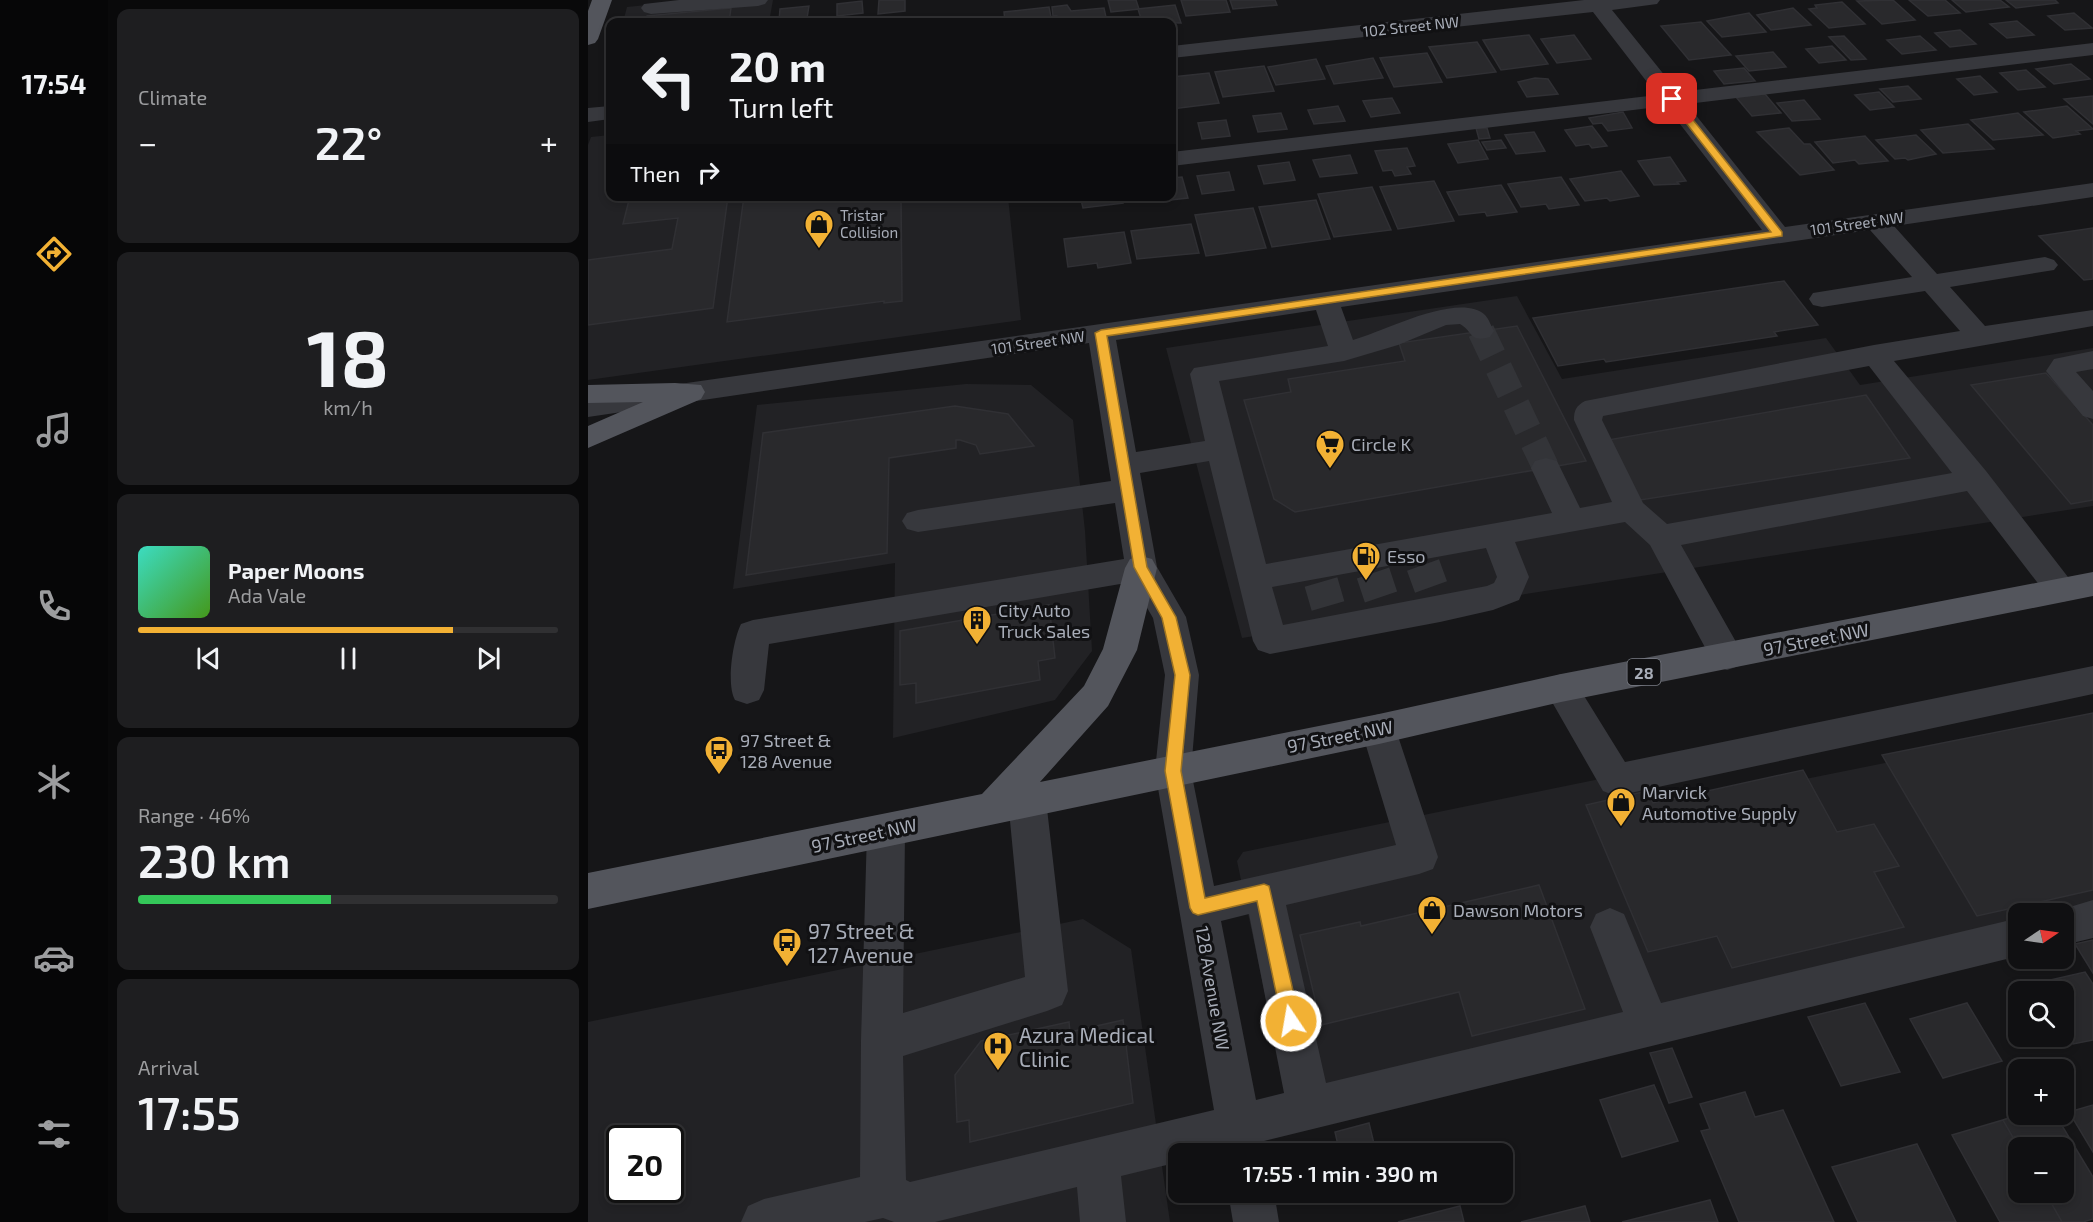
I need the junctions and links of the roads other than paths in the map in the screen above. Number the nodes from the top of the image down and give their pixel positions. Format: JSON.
{"nodes":[{"id":1,"x":602,"y":0,"type":"edge"},
{"id":2,"x":758,"y":0,"type":"edge"},
{"id":3,"x":1650,"y":0,"type":"edge"},
{"id":4,"x":1596,"y":3,"type":"edge"},
{"id":5,"x":651,"y":8,"type":"dead end"},
{"id":6,"x":756,"y":18,"type":"edge"},
{"id":7,"x":588,"y":39,"type":"edge"},
{"id":8,"x":2093,"y":49,"type":"edge"},
{"id":9,"x":1176,"y":52,"type":"edge"},
{"id":10,"x":1672,"y":99,"type":"junction"},
{"id":11,"x":606,"y":114,"type":"edge"},
{"id":12,"x":588,"y":116,"type":"edge"},
{"id":13,"x":1176,"y":159,"type":"edge"},
{"id":14,"x":2093,"y":190,"type":"edge"},
{"id":15,"x":1875,"y":220,"type":"junction"},
{"id":16,"x":1778,"y":234,"type":"junction"},
{"id":17,"x":2045,"y":265,"type":"dead end"},
{"id":18,"x":1931,"y":283,"type":"junction"},
{"id":19,"x":1822,"y":299,"type":"dead end"},
{"id":20,"x":1326,"y":302,"type":"junction"},
{"id":21,"x":2093,"y":318,"type":"edge"},
{"id":22,"x":1481,"y":331,"type":"tunnel mouth"},
{"id":23,"x":1101,"y":333,"type":"junction"},
{"id":24,"x":1979,"y":336,"type":"junction"},
{"id":25,"x":1344,"y":352,"type":"junction"},
{"id":26,"x":1874,"y":354,"type":"junction"},
{"id":27,"x":2093,"y":360,"type":"edge"},
{"id":28,"x":692,"y":392,"type":"junction"},
{"id":29,"x":588,"y":394,"type":"edge"},
{"id":30,"x":588,"y":407,"type":"edge"},
{"id":31,"x":2093,"y":409,"type":"edge"},
{"id":32,"x":588,"y":438,"type":"edge"},
{"id":33,"x":1221,"y":449,"type":"junction"},
{"id":34,"x":1546,"y":468,"type":"tunnel mouth"},
{"id":35,"x":1125,"y":478,"type":"junction"},
{"id":36,"x":1975,"y":479,"type":"junction"},
{"id":37,"x":1631,"y":510,"type":"junction"},
{"id":38,"x":918,"y":521,"type":"dead end"},
{"id":39,"x":1571,"y":521,"type":"junction"},
{"id":40,"x":1496,"y":534,"type":"junction"},
{"id":41,"x":1661,"y":537,"type":"junction"},
{"id":42,"x":1141,"y":567,"type":"junction"},
{"id":43,"x":1254,"y":578,"type":"junction"},
{"id":44,"x":1428,"y":578,"type":"junction"},
{"id":45,"x":1378,"y":586,"type":"junction"},
{"id":46,"x":2077,"y":587,"type":"edge"},
{"id":47,"x":1325,"y":596,"type":"junction"},
{"id":48,"x":1727,"y":656,"type":"junction"},
{"id":49,"x":2093,"y":680,"type":"edge"},
{"id":50,"x":1561,"y":688,"type":"junction"},
{"id":51,"x":747,"y":690,"type":"dead end"},
{"id":52,"x":1379,"y":729,"type":"junction"},
{"id":53,"x":1185,"y":768,"type":"junction"},
{"id":54,"x":1011,"y":803,"type":"junction"},
{"id":55,"x":886,"y":831,"type":"junction"},
{"id":56,"x":588,"y":891,"type":"edge"},
{"id":57,"x":1264,"y":892,"type":"junction"},
{"id":58,"x":1198,"y":908,"type":"junction"},
{"id":59,"x":2093,"y":920,"type":"edge"},
{"id":60,"x":2074,"y":924,"type":"edge"},
{"id":61,"x":1610,"y":927,"type":"dead end"},
{"id":62,"x":2008,"y":940,"type":"edge"},
{"id":63,"x":1649,"y":1026,"type":"junction"},
{"id":64,"x":882,"y":1041,"type":"junction"},
{"id":65,"x":1309,"y":1107,"type":"junction"},
{"id":66,"x":1241,"y":1139,"type":"edge"},
{"id":67,"x":1097,"y":1160,"type":"junction"},
{"id":68,"x":883,"y":1195,"type":"junction"},
{"id":69,"x":1253,"y":1203,"type":"edge"},
{"id":70,"x":764,"y":1222,"type":"edge"},
{"id":71,"x":1103,"y":1222,"type":"edge"},
{"id":72,"x":1256,"y":1222,"type":"edge"}],
"edges":[{"from":1,"to":7,"type":"main road"},
{"from":2,"to":5,"type":"street"},
{"from":2,"to":6,"type":"street"},
{"from":3,"to":4,"type":"street","name":"102 Street NW"},
{"from":4,"to":9,"type":"street","name":"102 Street NW"},
{"from":4,"to":10,"type":"street"},
{"from":8,"to":10,"type":"street"},
{"from":10,"to":13,"type":"street"},
{"from":10,"to":16,"type":"street"},
{"from":11,"to":12,"type":"street"},
{"from":14,"to":15,"type":"street","name":"101 Street NW"},
{"from":15,"to":16,"type":"street","name":"101 Street NW"},
{"from":15,"to":18,"type":"street"},
{"from":16,"to":20,"type":"street","name":"101 Street NW"},
{"from":17,"to":18,"type":"street"},
{"from":18,"to":19,"type":"street"},
{"from":18,"to":24,"type":"street"},
{"from":20,"to":23,"type":"street","name":"101 Street NW"},
{"from":20,"to":25,"type":"street"},
{"from":21,"to":24,"type":"street"},
{"from":22,"to":25,"type":"street"},
{"from":23,"to":28,"type":"street","name":"101 Street NW"},
{"from":23,"to":35,"type":"street","name":"128 Avenue NW"},
{"from":24,"to":26,"type":"street"},
{"from":25,"to":33,"type":"street"},
{"from":26,"to":36,"type":"street"},
{"from":26,"to":37,"type":"street"},
{"from":27,"to":31,"type":"street"},
{"from":28,"to":29,"type":"main road"},
{"from":28,"to":30,"type":"street","name":"101 Street NW"},
{"from":28,"to":32,"type":"main road"},
{"from":33,"to":35,"type":"street"},
{"from":33,"to":43,"type":"street"},
{"from":34,"to":39,"type":"street"},
{"from":35,"to":38,"type":"street"},
{"from":35,"to":42,"type":"street","name":"128 Avenue NW"},
{"from":36,"to":41,"type":"street"},
{"from":36,"to":46,"type":"street"},
{"from":37,"to":39,"type":"street"},
{"from":37,"to":41,"type":"street"},
{"from":39,"to":40,"type":"street"},
{"from":40,"to":44,"type":"street"},
{"from":40,"to":44,"type":"street"},
{"from":41,"to":48,"type":"street"},
{"from":42,"to":51,"type":"street"},
{"from":42,"to":53,"type":"street","name":"128 Avenue NW"},
{"from":42,"to":54,"type":"main road"},
{"from":43,"to":47,"type":"street"},
{"from":43,"to":47,"type":"street"},
{"from":44,"to":45,"type":"street"},
{"from":44,"to":45,"type":"street"},
{"from":45,"to":47,"type":"street"},
{"from":45,"to":47,"type":"street"},
{"from":46,"to":48,"type":"main road","name":"97 Street NW","number":"28"},
{"from":48,"to":50,"type":"main road","name":"97 Street NW","number":"28"},
{"from":49,"to":50,"type":"street"},
{"from":50,"to":52,"type":"main road","name":"97 Street NW","number":"28"},
{"from":52,"to":53,"type":"main road","name":"97 Street NW","number":"28"},
{"from":52,"to":57,"type":"street"},
{"from":53,"to":54,"type":"main road","name":"97 Street NW"},
{"from":53,"to":58,"type":"street","name":"128 Avenue NW"},
{"from":54,"to":55,"type":"main road","name":"97 Street NW"},
{"from":54,"to":64,"type":"street"},
{"from":55,"to":56,"type":"main road","name":"97 Street NW"},
{"from":55,"to":64,"type":"street"},
{"from":57,"to":58,"type":"street"},
{"from":57,"to":65,"type":"street"},
{"from":58,"to":66,"type":"street","name":"128 Avenue NW"},
{"from":59,"to":60,"type":"street"},
{"from":61,"to":63,"type":"street"},
{"from":62,"to":63,"type":"street"},
{"from":63,"to":65,"type":"street"},
{"from":64,"to":68,"type":"street"},
{"from":65,"to":66,"type":"street"},
{"from":66,"to":67,"type":"street"},
{"from":67,"to":68,"type":"street"},
{"from":67,"to":71,"type":"street"},
{"from":68,"to":70,"type":"street"},
{"from":69,"to":72,"type":"street"}]}
